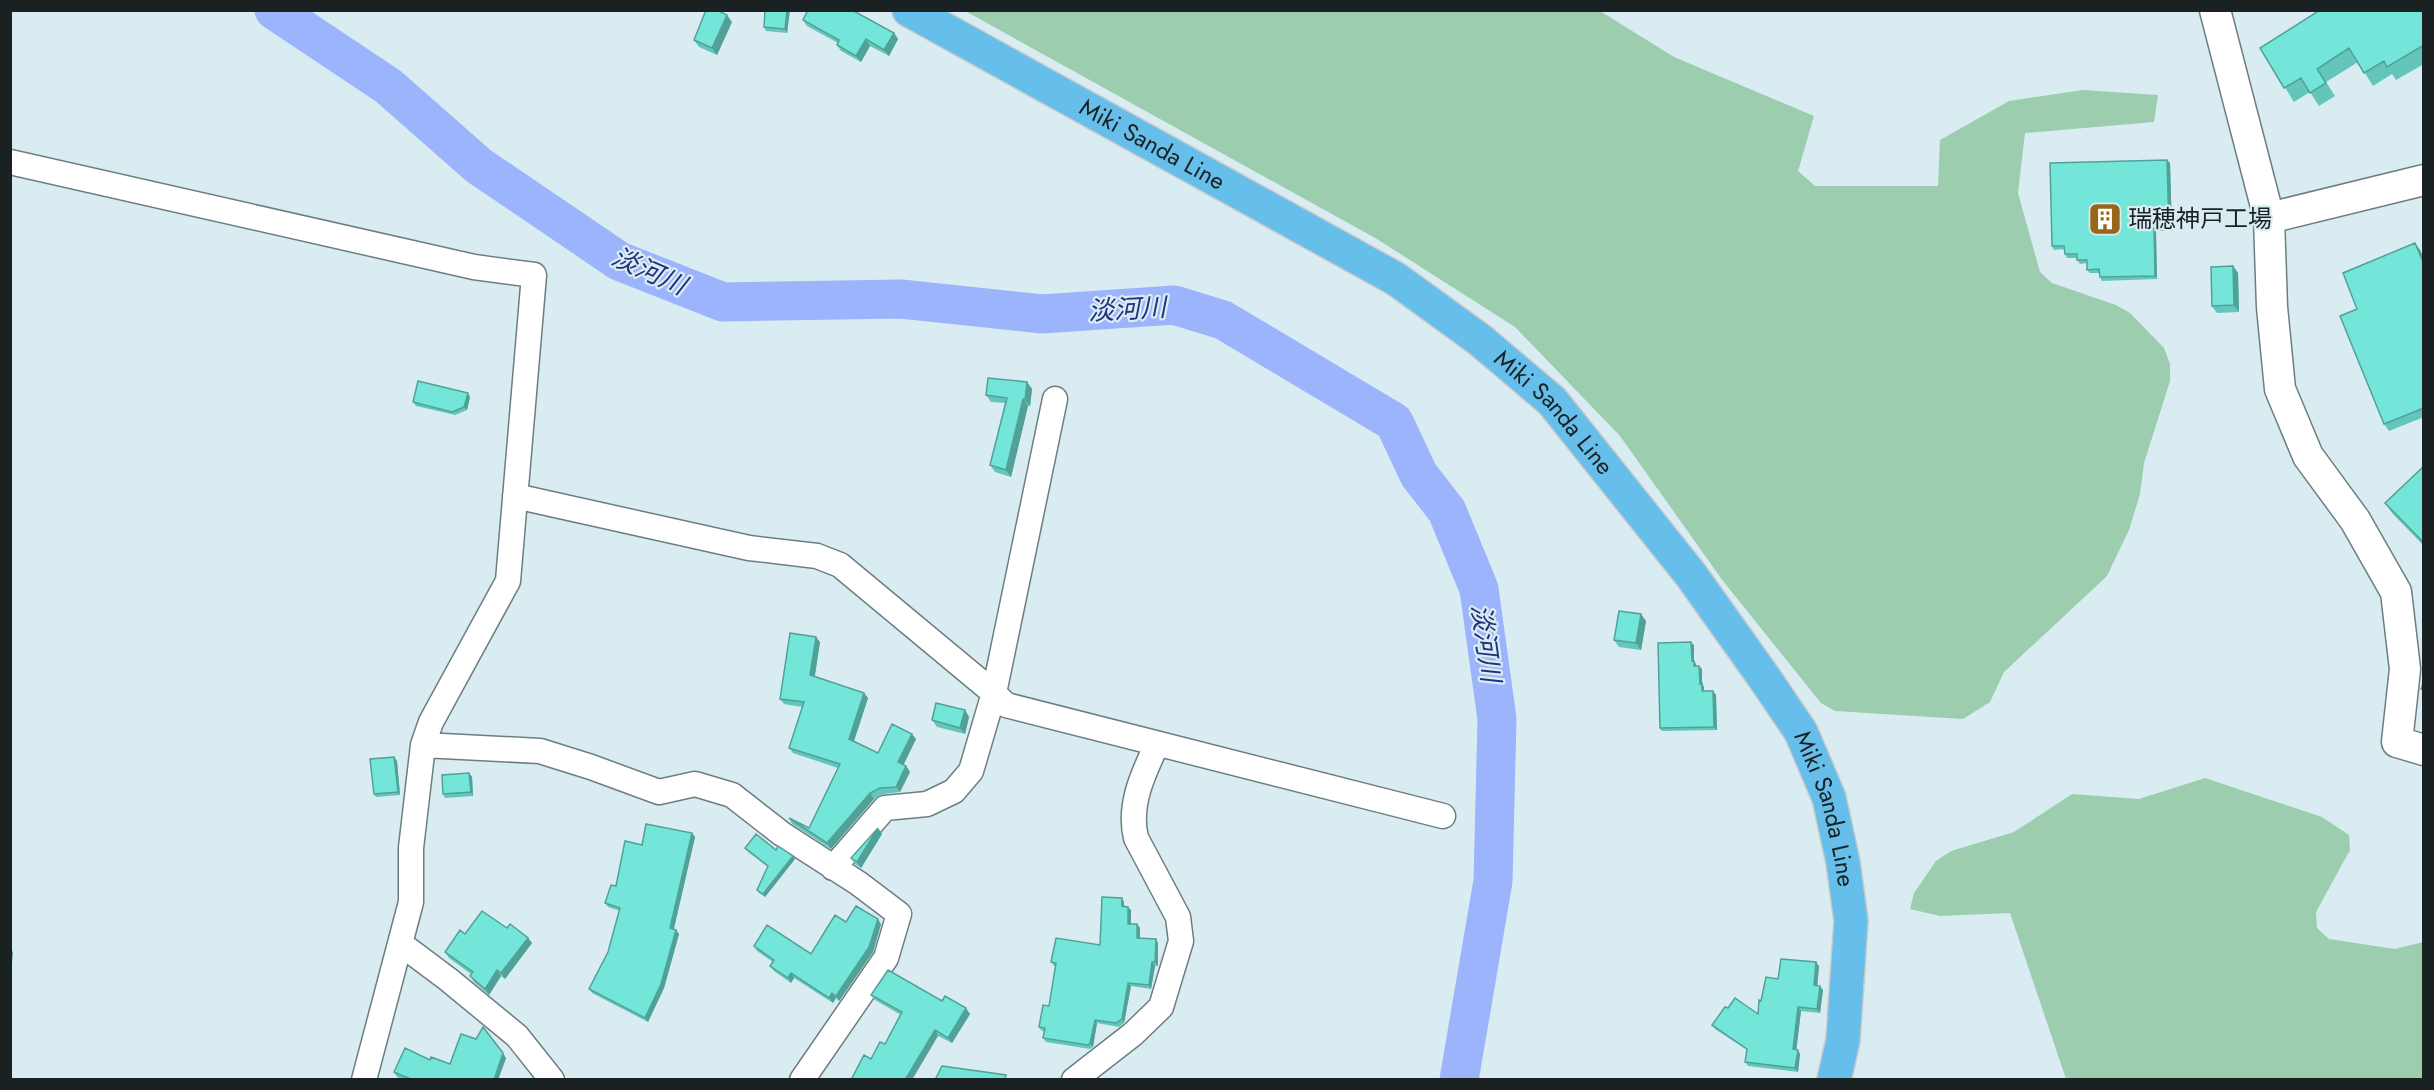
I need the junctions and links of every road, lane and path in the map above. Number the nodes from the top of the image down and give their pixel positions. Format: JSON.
{"nodes":[{"id":1,"x":909,"y":10,"type":"edge"},
{"id":2,"x":2215,"y":10,"type":"edge"},
{"id":3,"x":10,"y":162,"type":"edge"},
{"id":4,"x":2423,"y":182,"type":"edge"},
{"id":5,"x":2269,"y":218,"type":"junction"},
{"id":6,"x":1055,"y":399,"type":"dead end"},
{"id":7,"x":515,"y":496,"type":"junction"},
{"id":8,"x":994,"y":693,"type":"junction"},
{"id":9,"x":1157,"y":744,"type":"junction"},
{"id":10,"x":423,"y":745,"type":"junction"},
{"id":11,"x":2424,"y":750,"type":"edge"},
{"id":12,"x":1443,"y":816,"type":"dead end"},
{"id":13,"x":833,"y":868,"type":"junction"},
{"id":14,"x":401,"y":944,"type":"junction"},
{"id":15,"x":364,"y":1080,"type":"edge"},
{"id":16,"x":552,"y":1080,"type":"edge"},
{"id":17,"x":802,"y":1080,"type":"edge"},
{"id":18,"x":1074,"y":1080,"type":"edge"},
{"id":19,"x":1834,"y":1080,"type":"edge"}],
"edges":[{"from":1,"to":19,"type":"main road","name":"Miki Sanda Line"},
{"from":2,"to":5,"type":"street"},
{"from":3,"to":7,"type":"street"},
{"from":4,"to":5,"type":"street"},
{"from":5,"to":11,"type":"street"},
{"from":6,"to":8,"type":"street"},
{"from":7,"to":8,"type":"street"},
{"from":7,"to":10,"type":"street"},
{"from":8,"to":9,"type":"street"},
{"from":8,"to":13,"type":"street"},
{"from":9,"to":12,"type":"street"},
{"from":9,"to":18,"type":"street"},
{"from":10,"to":13,"type":"street"},
{"from":10,"to":14,"type":"street"},
{"from":13,"to":17,"type":"street"},
{"from":14,"to":15,"type":"street"},
{"from":14,"to":16,"type":"street"}]}
